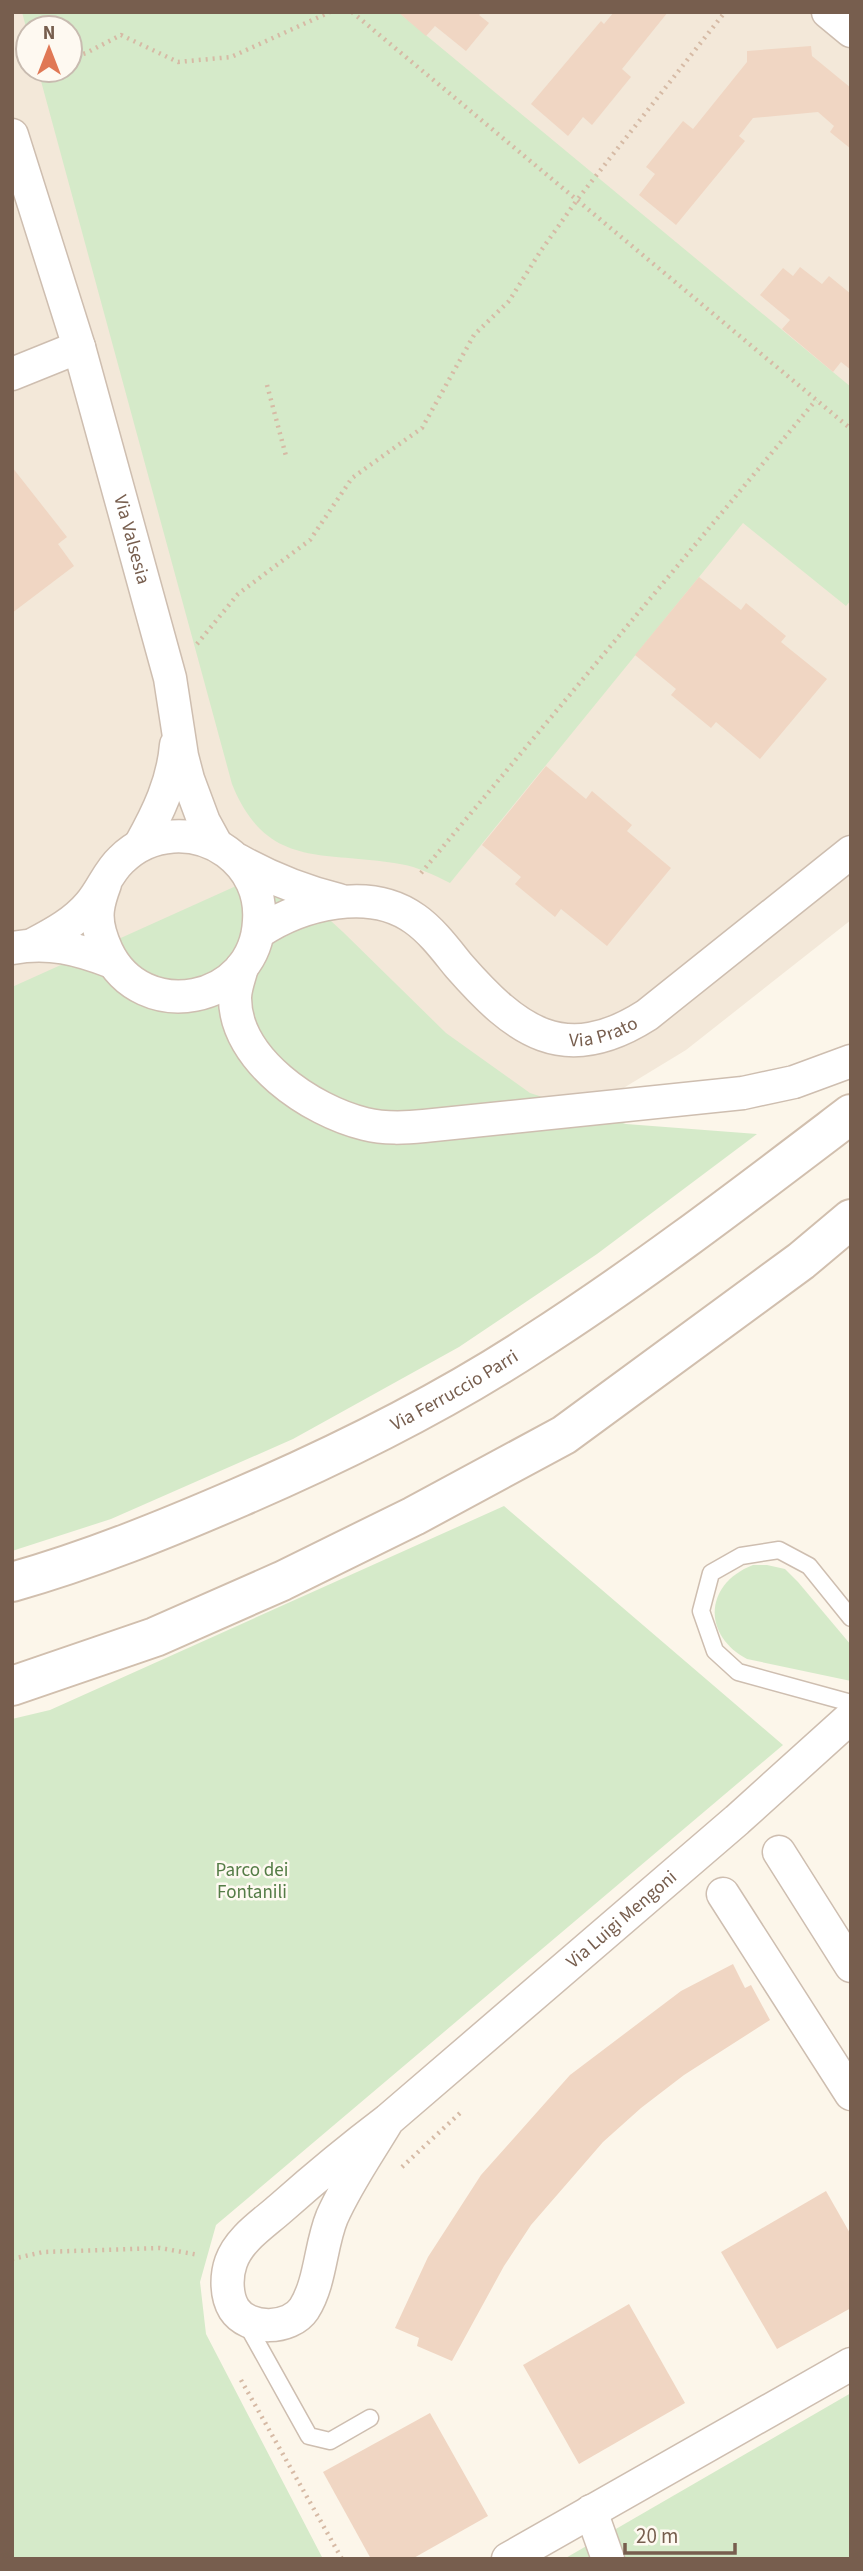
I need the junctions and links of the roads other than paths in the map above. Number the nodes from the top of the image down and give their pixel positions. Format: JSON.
{"nodes":[{"id":1,"x":828,"y":12,"type":"edge"},
{"id":2,"x":851,"y":32,"type":"edge"},
{"id":3,"x":12,"y":135,"type":"edge"},
{"id":4,"x":79,"y":347,"type":"junction"},
{"id":5,"x":12,"y":374,"type":"edge"},
{"id":6,"x":178,"y":734,"type":"junction"},
{"id":7,"x":141,"y":845,"type":"junction"},
{"id":8,"x":227,"y":852,"type":"junction"},
{"id":9,"x":851,"y":852,"type":"edge"},
{"id":10,"x":104,"y":884,"type":"junction"},
{"id":11,"x":347,"y":901,"type":"junction"},
{"id":12,"x":259,"y":932,"type":"junction"},
{"id":13,"x":23,"y":946,"type":"edge"},
{"id":14,"x":112,"y":962,"type":"junction"},
{"id":15,"x":242,"y":967,"type":"junction"},
{"id":16,"x":851,"y":1061,"type":"edge"},
{"id":17,"x":851,"y":1114,"type":"edge"},
{"id":18,"x":851,"y":1219,"type":"edge"},
{"id":19,"x":12,"y":1583,"type":"edge"},
{"id":20,"x":851,"y":1618,"type":"edge"},
{"id":21,"x":12,"y":1686,"type":"edge"},
{"id":22,"x":851,"y":1703,"type":"edge"},
{"id":23,"x":851,"y":1717,"type":"edge"},
{"id":24,"x":779,"y":1852,"type":"dead end"},
{"id":25,"x":723,"y":1894,"type":"dead end"},
{"id":26,"x":851,"y":1966,"type":"edge"},
{"id":27,"x":851,"y":2094,"type":"edge"},
{"id":28,"x":388,"y":2120,"type":"junction"},
{"id":29,"x":243,"y":2318,"type":"junction"},
{"id":30,"x":851,"y":2364,"type":"edge"},
{"id":31,"x":370,"y":2418,"type":"dead end"},
{"id":32,"x":591,"y":2511,"type":"junction"},
{"id":33,"x":508,"y":2559,"type":"edge"},
{"id":34,"x":608,"y":2559,"type":"edge"}],
"edges":[{"from":1,"to":2,"type":"street"},
{"from":3,"to":4,"type":"street","name":"Via Valsesia"},
{"from":4,"to":5,"type":"street"},
{"from":4,"to":6,"type":"street","name":"Via Valsesia"},
{"from":6,"to":7,"type":"street","name":"Via Valsesia"},
{"from":6,"to":8,"type":"street","name":"Via Valsesia"},
{"from":7,"to":8,"type":"street","name":"Via Valsesia"},
{"from":7,"to":10,"type":"street","name":"Via Valsesia"},
{"from":8,"to":11,"type":"street","name":"Via Prato"},
{"from":8,"to":12,"type":"street","name":"Via Valsesia"},
{"from":9,"to":11,"type":"street","name":"Via Prato"},
{"from":10,"to":13,"type":"street","name":"Via Valsesia"},
{"from":10,"to":14,"type":"street","name":"Via Valsesia"},
{"from":11,"to":12,"type":"street","name":"Via Prato"},
{"from":12,"to":15,"type":"street","name":"Via Valsesia"},
{"from":13,"to":14,"type":"street","name":"Via Valsesia"},
{"from":14,"to":15,"type":"street","name":"Via Valsesia"},
{"from":15,"to":16,"type":"street"},
{"from":17,"to":19,"type":"main road","name":"Via Ferruccio Parri"},
{"from":18,"to":21,"type":"main road"},
{"from":20,"to":22,"type":"lane"},
{"from":23,"to":28,"type":"street","name":"Via Luigi Mengoni"},
{"from":24,"to":26,"type":"street"},
{"from":25,"to":27,"type":"street"},
{"from":28,"to":29,"type":"street","name":"Via Luigi Mengoni"},
{"from":28,"to":29,"type":"street","name":"Via Luigi Mengoni"},
{"from":29,"to":31,"type":"lane"},
{"from":30,"to":32,"type":"street"},
{"from":32,"to":33,"type":"street"},
{"from":32,"to":34,"type":"street"}]}
